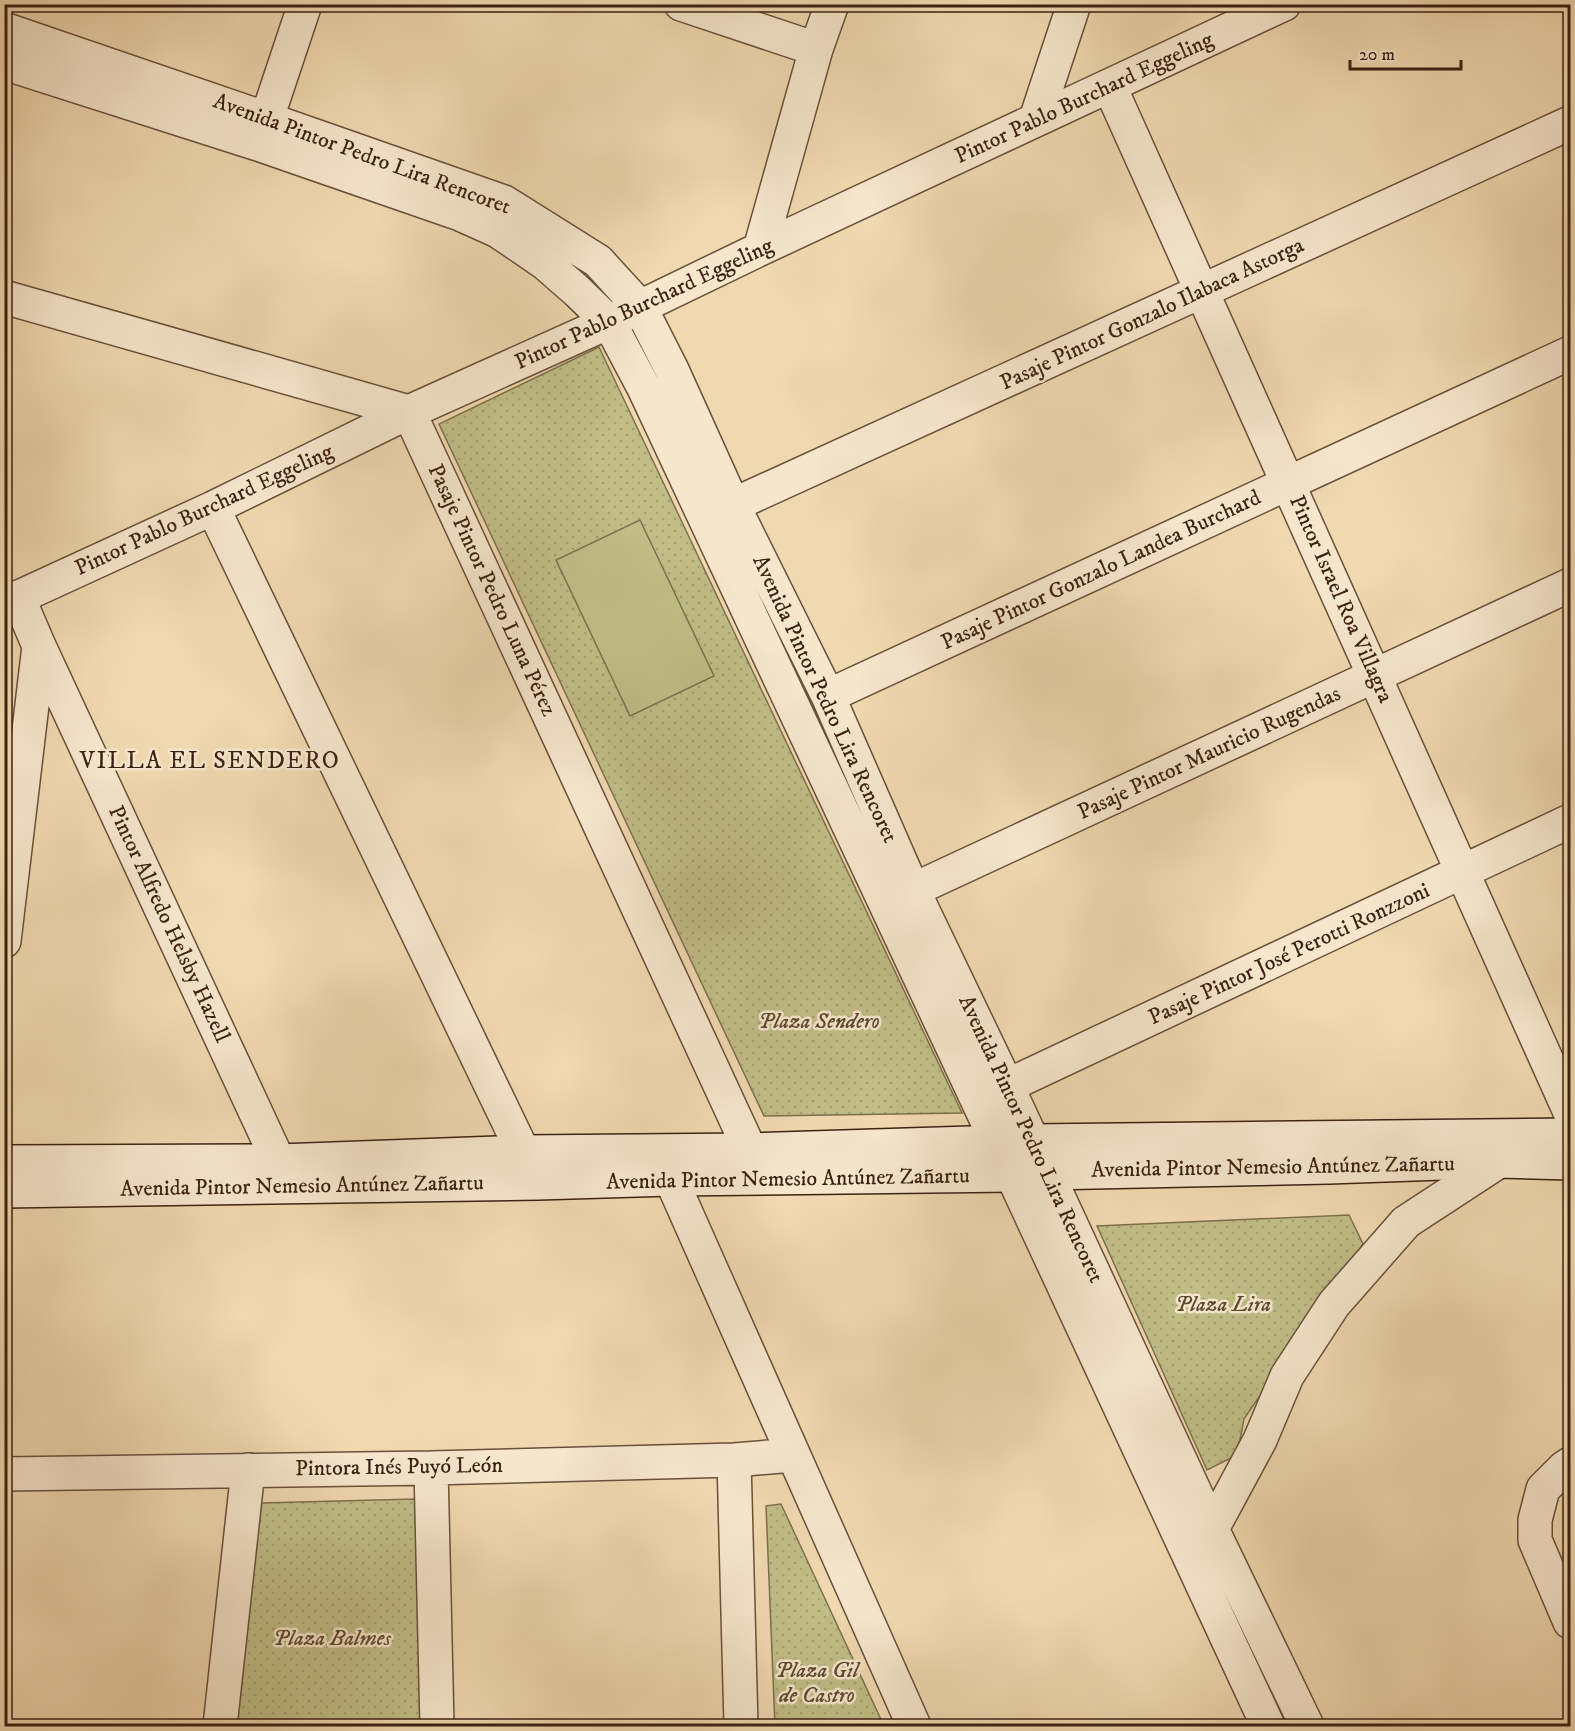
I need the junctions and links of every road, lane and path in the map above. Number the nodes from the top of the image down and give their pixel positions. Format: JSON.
{"nodes":[{"id":1,"x":305,"y":4,"type":"edge"},
{"id":2,"x":681,"y":4,"type":"edge"},
{"id":3,"x":832,"y":4,"type":"edge"},
{"id":4,"x":1074,"y":4,"type":"edge"},
{"id":5,"x":1284,"y":4,"type":"edge"},
{"id":6,"x":4,"y":29,"type":"edge"},
{"id":7,"x":816,"y":49,"type":"junction"},
{"id":8,"x":4,"y":63,"type":"edge"},
{"id":9,"x":1110,"y":87,"type":"junction"},
{"id":10,"x":1036,"y":119,"type":"junction"},
{"id":11,"x":1570,"y":123,"type":"edge"},
{"id":12,"x":263,"y":131,"type":"junction"},
{"id":13,"x":760,"y":249,"type":"junction"},
{"id":14,"x":1202,"y":291,"type":"junction"},
{"id":15,"x":4,"y":297,"type":"edge"},
{"id":16,"x":640,"y":307,"type":"junction"},
{"id":17,"x":609,"y":322,"type":"junction"},
{"id":18,"x":1570,"y":353,"type":"edge"},
{"id":19,"x":410,"y":412,"type":"junction"},
{"id":20,"x":1288,"y":483,"type":"junction"},
{"id":21,"x":733,"y":505,"type":"junction"},
{"id":22,"x":213,"y":508,"type":"junction"},
{"id":23,"x":1570,"y":585,"type":"edge"},
{"id":24,"x":11,"y":601,"type":"edge"},
{"id":25,"x":39,"y":646,"type":"junction"},
{"id":26,"x":1375,"y":676,"type":"junction"},
{"id":27,"x":828,"y":696,"type":"junction"},
{"id":28,"x":1570,"y":821,"type":"edge"},
{"id":29,"x":1463,"y":872,"type":"junction"},
{"id":30,"x":913,"y":890,"type":"junction"},
{"id":31,"x":4,"y":941,"type":"edge"},
{"id":32,"x":1007,"y":1086,"type":"junction"},
{"id":33,"x":1570,"y":1112,"type":"edge"},
{"id":34,"x":1570,"y":1136,"type":"edge"},
{"id":35,"x":1536,"y":1137,"type":"junction"},
{"id":36,"x":1032,"y":1141,"type":"junction"},
{"id":37,"x":997,"y":1142,"type":"junction"},
{"id":38,"x":750,"y":1150,"type":"junction"},
{"id":39,"x":523,"y":1152,"type":"junction"},
{"id":40,"x":1499,"y":1161,"type":"junction"},
{"id":41,"x":4,"y":1162,"type":"edge"},
{"id":42,"x":1570,"y":1163,"type":"edge"},
{"id":43,"x":1047,"y":1173,"type":"junction"},
{"id":44,"x":285,"y":1174,"type":"junction"},
{"id":45,"x":1013,"y":1175,"type":"junction"},
{"id":46,"x":671,"y":1179,"type":"junction"},
{"id":47,"x":4,"y":1191,"type":"edge"},
{"id":48,"x":793,"y":1455,"type":"junction"},
{"id":49,"x":734,"y":1461,"type":"junction"},
{"id":50,"x":1570,"y":1464,"type":"edge"},
{"id":51,"x":431,"y":1468,"type":"junction"},
{"id":52,"x":248,"y":1470,"type":"junction"},
{"id":53,"x":4,"y":1474,"type":"edge"},
{"id":54,"x":1212,"y":1529,"type":"junction"},
{"id":55,"x":1570,"y":1622,"type":"edge"},
{"id":56,"x":220,"y":1726,"type":"edge"},
{"id":57,"x":437,"y":1726,"type":"edge"},
{"id":58,"x":741,"y":1726,"type":"edge"},
{"id":59,"x":914,"y":1726,"type":"edge"},
{"id":60,"x":1268,"y":1726,"type":"edge"},
{"id":61,"x":1307,"y":1726,"type":"edge"}],
"edges":[{"from":1,"to":12,"type":"street"},
{"from":2,"to":7,"type":"street"},
{"from":3,"to":7,"type":"street"},
{"from":4,"to":10,"type":"street"},
{"from":5,"to":9,"type":"street","name":"Pintor Pablo Burchard Eggeling"},
{"from":6,"to":12,"type":"street","name":"Avenida Pintor Pedro Lira Rencoret"},
{"from":7,"to":13,"type":"street"},
{"from":8,"to":12,"type":"street","name":"Avenida Pintor Pedro Lira Rencoret"},
{"from":9,"to":10,"type":"street","name":"Pintor Pablo Burchard Eggeling"},
{"from":9,"to":14,"type":"street","name":"Pintor Israel Roa Villagra"},
{"from":10,"to":13,"type":"street","name":"Pintor Pablo Burchard Eggeling"},
{"from":11,"to":14,"type":"street","name":"Pasaje Pintor Gonzalo Ilabaca Astorga"},
{"from":12,"to":16,"type":"street","name":"Avenida Pintor Pedro Lira Rencoret"},
{"from":12,"to":17,"type":"street","name":"Avenida Pintor Pedro Lira Rencoret"},
{"from":13,"to":16,"type":"street","name":"Pintor Pablo Burchard Eggeling"},
{"from":14,"to":20,"type":"street","name":"Pintor Israel Roa Villagra"},
{"from":14,"to":21,"type":"street","name":"Pasaje Pintor Gonzalo Ilabaca Astorga"},
{"from":15,"to":19,"type":"street"},
{"from":16,"to":17,"type":"street","name":"Pintor Pablo Burchard Eggeling"},
{"from":16,"to":21,"type":"street","name":"Avenida Pintor Pedro Lira Rencoret"},
{"from":17,"to":19,"type":"street","name":"Pintor Pablo Burchard Eggeling"},
{"from":17,"to":37,"type":"street","name":"Avenida Pintor Pedro Lira Rencoret"},
{"from":18,"to":20,"type":"street","name":"Pasaje Pintor Gonzalo Landea Burchard"},
{"from":19,"to":22,"type":"street","name":"Pintor Pablo Burchard Eggeling"},
{"from":19,"to":38,"type":"street","name":"Pasaje Pintor Pedro Luna Pérez"},
{"from":20,"to":26,"type":"street","name":"Pintor Israel Roa Villagra"},
{"from":20,"to":27,"type":"street","name":"Pasaje Pintor Gonzalo Landea Burchard"},
{"from":21,"to":27,"type":"street","name":"Avenida Pintor Pedro Lira Rencoret"},
{"from":22,"to":24,"type":"street","name":"Pintor Pablo Burchard Eggeling"},
{"from":22,"to":39,"type":"street"},
{"from":23,"to":26,"type":"street","name":"Pasaje Pintor Mauricio Rugendas"},
{"from":24,"to":25,"type":"street","name":"Pintor Alfredo Helsby Hazell"},
{"from":25,"to":31,"type":"street"},
{"from":25,"to":44,"type":"street","name":"Pintor Alfredo Helsby Hazell"},
{"from":26,"to":29,"type":"street","name":"Pintor Israel Roa Villagra"},
{"from":26,"to":30,"type":"street","name":"Pasaje Pintor Mauricio Rugendas"},
{"from":27,"to":30,"type":"street","name":"Avenida Pintor Pedro Lira Rencoret"},
{"from":28,"to":29,"type":"street","name":"Pasaje Pintor José Perotti Ronzzoni"},
{"from":29,"to":32,"type":"street","name":"Pasaje Pintor José Perotti Ronzzoni"},
{"from":29,"to":33,"type":"street","name":"Pintor Israel Roa Villagra"},
{"from":30,"to":32,"type":"street","name":"Avenida Pintor Pedro Lira Rencoret"},
{"from":32,"to":36,"type":"street","name":"Avenida Pintor Pedro Lira Rencoret"},
{"from":34,"to":35,"type":"street","name":"Avenida Pintor Nemesio Antúnez Zañartu"},
{"from":35,"to":36,"type":"street","name":"Avenida Pintor Nemesio Antúnez Zañartu"},
{"from":35,"to":40,"type":"street"},
{"from":36,"to":37,"type":"street","name":"Avenida Pintor Nemesio Antúnez Zañartu"},
{"from":36,"to":43,"type":"street","name":"Avenida Pintor Pedro Lira Rencoret"},
{"from":37,"to":38,"type":"street","name":"Avenida Pintor Nemesio Antúnez Zañartu"},
{"from":37,"to":45,"type":"street","name":"Avenida Pintor Pedro Lira Rencoret"},
{"from":38,"to":39,"type":"street","name":"Avenida Pintor Nemesio Antúnez Zañartu"},
{"from":39,"to":44,"type":"street","name":"Avenida Pintor Nemesio Antúnez Zañartu"},
{"from":40,"to":42,"type":"street","name":"Avenida Pintor Nemesio Antúnez Zañartu"},
{"from":40,"to":43,"type":"street","name":"Avenida Pintor Nemesio Antúnez Zañartu"},
{"from":40,"to":54,"type":"street"},
{"from":41,"to":44,"type":"street","name":"Avenida Pintor Nemesio Antúnez Zañartu"},
{"from":43,"to":45,"type":"street","name":"Avenida Pintor Nemesio Antúnez Zañartu"},
{"from":43,"to":54,"type":"street","name":"Avenida Pintor Pedro Lira Rencoret"},
{"from":44,"to":46,"type":"street","name":"Avenida Pintor Nemesio Antúnez Zañartu"},
{"from":44,"to":47,"type":"street","name":"Avenida Pintor Nemesio Antúnez Zañartu"},
{"from":45,"to":46,"type":"street","name":"Avenida Pintor Nemesio Antúnez Zañartu"},
{"from":45,"to":60,"type":"street","name":"Avenida Pintor Pedro Lira Rencoret"},
{"from":46,"to":48,"type":"street"},
{"from":48,"to":49,"type":"street","name":"Pintora Inés Puyó León"},
{"from":48,"to":59,"type":"street"},
{"from":49,"to":51,"type":"street","name":"Pintora Inés Puyó León"},
{"from":49,"to":58,"type":"street"},
{"from":50,"to":55,"type":"street"},
{"from":51,"to":52,"type":"street","name":"Pintora Inés Puyó León"},
{"from":51,"to":57,"type":"street"},
{"from":52,"to":53,"type":"street","name":"Pintora Inés Puyó León"},
{"from":52,"to":56,"type":"street"},
{"from":54,"to":61,"type":"street","name":"Avenida Pintor Pedro Lira Rencoret"}]}
